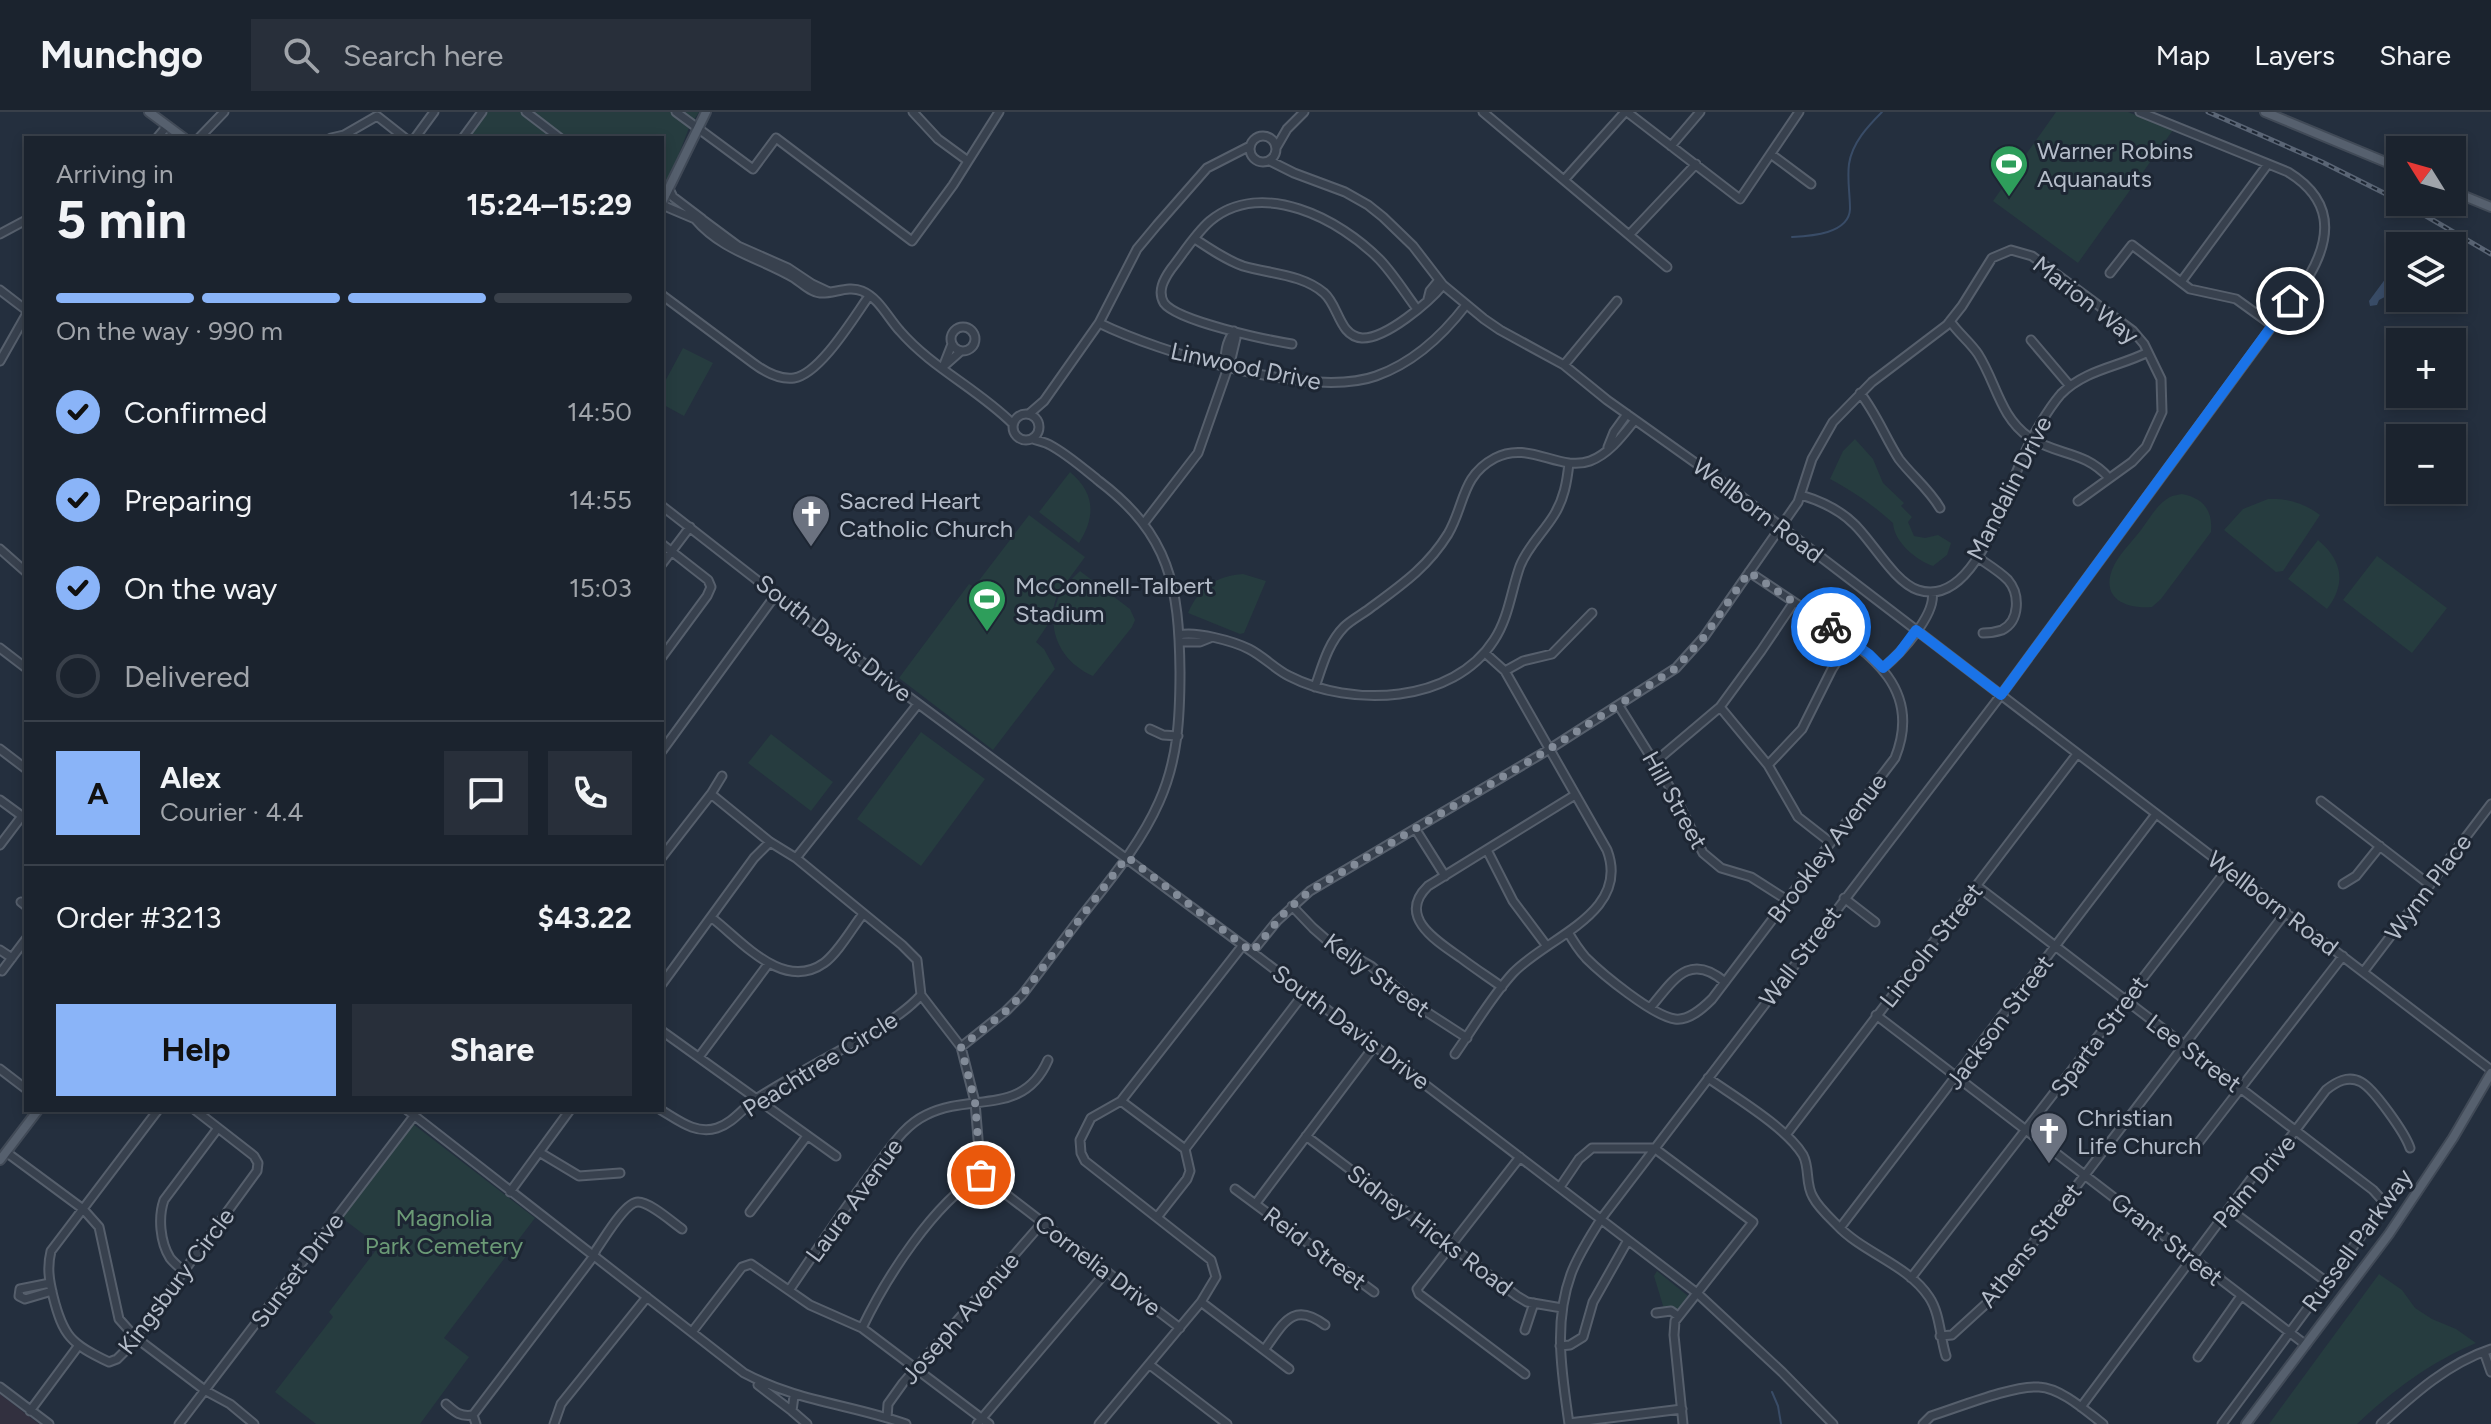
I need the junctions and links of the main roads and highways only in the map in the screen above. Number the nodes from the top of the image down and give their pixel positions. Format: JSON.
{"nodes":[{"id":1,"x":149,"y":112,"type":"edge"},
{"id":2,"x":706,"y":112,"type":"edge"},
{"id":3,"x":2265,"y":112,"type":"edge"},
{"id":4,"x":181,"y":136,"type":"edge"},
{"id":5,"x":2386,"y":162,"type":"edge"},
{"id":6,"x":2466,"y":197,"type":"edge"},
{"id":7,"x":664,"y":198,"type":"edge"},
{"id":8,"x":2491,"y":207,"type":"edge"},
{"id":9,"x":2491,"y":1072,"type":"edge"},
{"id":10,"x":36,"y":1112,"type":"edge"},
{"id":11,"x":0,"y":1160,"type":"edge"},
{"id":12,"x":2246,"y":1424,"type":"edge"}],
"edges":[{"from":1,"to":4,"type":"main road"},
{"from":2,"to":7,"type":"main road"},
{"from":3,"to":5,"type":"main road"},
{"from":6,"to":8,"type":"main road"},
{"from":9,"to":12,"type":"main road","name":"Russell Parkway"},
{"from":10,"to":11,"type":"main road"}]}
